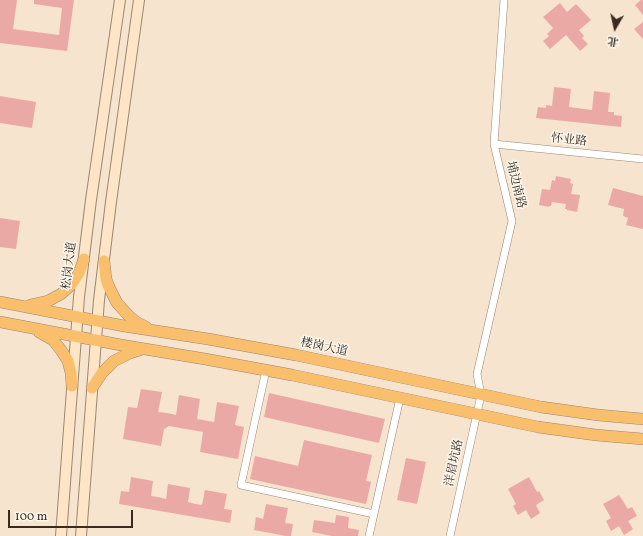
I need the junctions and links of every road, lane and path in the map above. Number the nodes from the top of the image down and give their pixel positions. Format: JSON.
{"nodes":[{"id":1,"x":120,"y":0,"type":"edge"},
{"id":2,"x":139,"y":0,"type":"edge"},
{"id":3,"x":504,"y":0,"type":"edge"},
{"id":4,"x":494,"y":144,"type":"junction"},
{"id":5,"x":643,"y":159,"type":"edge"},
{"id":6,"x":84,"y":259,"type":"junction"},
{"id":7,"x":104,"y":261,"type":"junction"},
{"id":8,"x":0,"y":302,"type":"edge"},
{"id":9,"x":20,"y":305,"type":"junction"},
{"id":10,"x":78,"y":316,"type":"junction"},
{"id":11,"x":98,"y":320,"type":"junction"},
{"id":12,"x":0,"y":322,"type":"edge"},
{"id":13,"x":17,"y":325,"type":"junction"},
{"id":14,"x":152,"y":330,"type":"junction"},
{"id":15,"x":76,"y":336,"type":"junction"},
{"id":16,"x":96,"y":340,"type":"junction"},
{"id":17,"x":147,"y":349,"type":"junction"},
{"id":18,"x":266,"y":370,"type":"junction"},
{"id":19,"x":72,"y":386,"type":"junction"},
{"id":20,"x":92,"y":388,"type":"junction"},
{"id":21,"x":481,"y":395,"type":"junction"},
{"id":22,"x":400,"y":398,"type":"junction"},
{"id":23,"x":477,"y":414,"type":"junction"},
{"id":24,"x":643,"y":419,"type":"edge"},
{"id":25,"x":643,"y":438,"type":"edge"},
{"id":26,"x":374,"y":514,"type":"junction"},
{"id":27,"x":61,"y":536,"type":"edge"},
{"id":28,"x":81,"y":536,"type":"edge"},
{"id":29,"x":369,"y":536,"type":"edge"},
{"id":30,"x":450,"y":536,"type":"edge"}],
"edges":[{"from":1,"to":6,"type":"main road","name":"松岗大道"},
{"from":2,"to":7,"type":"main road"},
{"from":3,"to":4,"type":"street","name":"埔边南路"},
{"from":4,"to":5,"type":"street","name":"怀业路"},
{"from":4,"to":21,"type":"street","name":"埔边南路"},
{"from":6,"to":9,"type":"main road"},
{"from":6,"to":10,"type":"main road","name":"松岗大道"},
{"from":7,"to":11,"type":"main road"},
{"from":7,"to":14,"type":"main road"},
{"from":8,"to":9,"type":"main road","name":"楼岗大道"},
{"from":9,"to":10,"type":"main road","name":"楼岗大道"},
{"from":10,"to":11,"type":"main road","name":"楼岗大道"},
{"from":10,"to":15,"type":"main road","name":"松岗大道"},
{"from":11,"to":14,"type":"main road","name":"楼岗大道"},
{"from":11,"to":16,"type":"main road"},
{"from":12,"to":13,"type":"main road"},
{"from":13,"to":15,"type":"main road"},
{"from":13,"to":19,"type":"main road"},
{"from":14,"to":21,"type":"main road","name":"楼岗大道"},
{"from":15,"to":16,"type":"main road"},
{"from":15,"to":19,"type":"main road","name":"松岗大道"},
{"from":16,"to":17,"type":"main road"},
{"from":16,"to":20,"type":"main road"},
{"from":17,"to":18,"type":"main road"},
{"from":17,"to":20,"type":"main road"},
{"from":18,"to":22,"type":"main road"},
{"from":18,"to":26,"type":"street"},
{"from":19,"to":27,"type":"main road","name":"松岗大道"},
{"from":20,"to":28,"type":"main road"},
{"from":21,"to":23,"type":"street","name":"洋眉坑路"},
{"from":21,"to":24,"type":"main road","name":"楼岗大道"},
{"from":22,"to":23,"type":"main road"},
{"from":22,"to":26,"type":"street"},
{"from":23,"to":25,"type":"main road"},
{"from":23,"to":30,"type":"street","name":"洋眉坑路"},
{"from":26,"to":29,"type":"street"}]}
